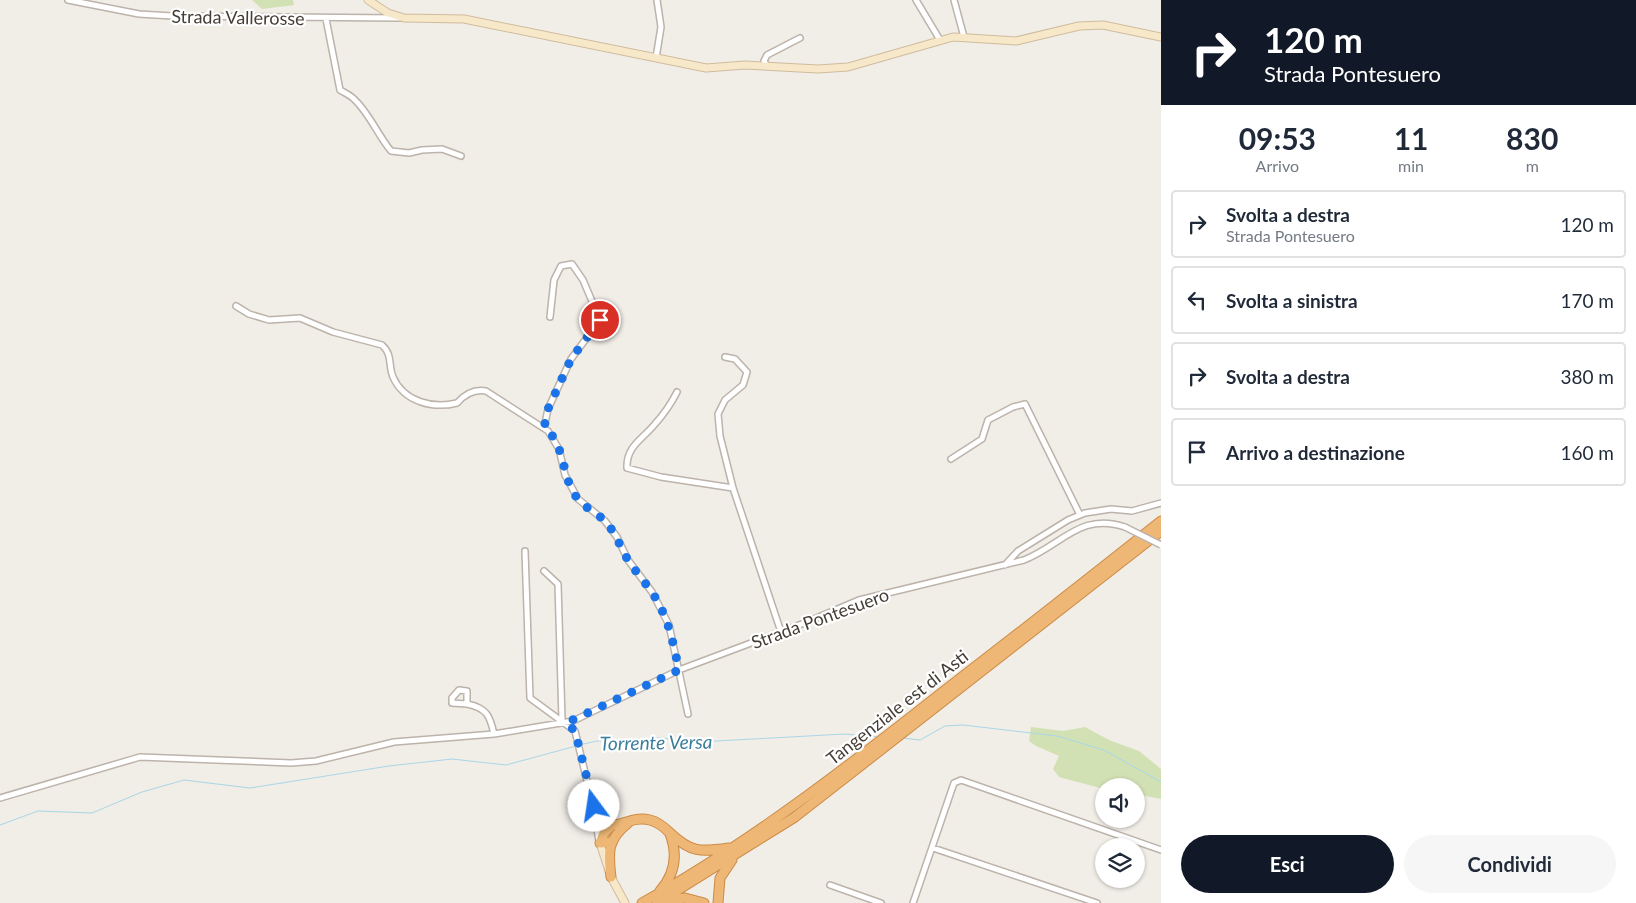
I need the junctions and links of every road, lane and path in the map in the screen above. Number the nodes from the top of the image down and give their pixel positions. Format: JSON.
{"nodes":[{"id":1,"x":68,"y":0,"type":"edge"},
{"id":2,"x":368,"y":0,"type":"edge"},
{"id":3,"x":657,"y":0,"type":"edge"},
{"id":4,"x":916,"y":0,"type":"edge"},
{"id":5,"x":954,"y":0,"type":"edge"},
{"id":6,"x":409,"y":18,"type":"junction"},
{"id":7,"x":326,"y":19,"type":"junction"},
{"id":8,"x":964,"y":37,"type":"junction"},
{"id":9,"x":1161,"y":37,"type":"edge"},
{"id":10,"x":800,"y":38,"type":"dead end"},
{"id":11,"x":940,"y":40,"type":"junction"},
{"id":12,"x":656,"y":58,"type":"junction"},
{"id":13,"x":767,"y":66,"type":"junction"},
{"id":14,"x":461,"y":156,"type":"dead end"},
{"id":15,"x":236,"y":306,"type":"dead end"},
{"id":16,"x":550,"y":317,"type":"dead end"},
{"id":17,"x":725,"y":357,"type":"dead end"},
{"id":18,"x":677,"y":392,"type":"dead end"},
{"id":19,"x":544,"y":428,"type":"junction"},
{"id":20,"x":951,"y":459,"type":"dead end"},
{"id":21,"x":734,"y":488,"type":"junction"},
{"id":22,"x":1161,"y":503,"type":"edge"},
{"id":23,"x":1080,"y":515,"type":"junction"},
{"id":24,"x":1161,"y":521,"type":"edge"},
{"id":25,"x":1161,"y":531,"type":"edge"},
{"id":26,"x":1161,"y":545,"type":"edge"},
{"id":27,"x":525,"y":551,"type":"dead end"},
{"id":28,"x":1005,"y":566,"type":"junction"},
{"id":29,"x":544,"y":571,"type":"dead end"},
{"id":30,"x":780,"y":632,"type":"junction"},
{"id":31,"x":679,"y":670,"type":"junction"},
{"id":32,"x":468,"y":704,"type":"dead end"},
{"id":33,"x":688,"y":714,"type":"dead end"},
{"id":34,"x":564,"y":722,"type":"junction"},
{"id":35,"x":908,"y":724,"type":"junction"},
{"id":36,"x":494,"y":734,"type":"junction"},
{"id":37,"x":0,"y":798,"type":"edge"},
{"id":38,"x":595,"y":812,"type":"junction"},
{"id":39,"x":630,"y":821,"type":"junction"},
{"id":40,"x":611,"y":826,"type":"junction"},
{"id":41,"x":668,"y":832,"type":"junction"},
{"id":42,"x":611,"y":842,"type":"junction"},
{"id":43,"x":600,"y":843,"type":"junction"},
{"id":44,"x":933,"y":848,"type":"junction"},
{"id":45,"x":1161,"y":850,"type":"edge"},
{"id":46,"x":734,"y":851,"type":"junction"},
{"id":47,"x":611,"y":877,"type":"junction"},
{"id":48,"x":830,"y":885,"type":"dead end"},
{"id":49,"x":657,"y":900,"type":"edge"},
{"id":50,"x":623,"y":901,"type":"edge"},
{"id":51,"x":642,"y":903,"type":"edge"},
{"id":52,"x":704,"y":903,"type":"edge"},
{"id":53,"x":718,"y":903,"type":"edge"},
{"id":54,"x":882,"y":903,"type":"edge"},
{"id":55,"x":913,"y":903,"type":"edge"},
{"id":56,"x":1097,"y":903,"type":"edge"}],
"edges":[{"from":1,"to":7,"type":"street","name":"Strada Vallerosse"},
{"from":2,"to":6,"type":"street"},
{"from":3,"to":12,"type":"street"},
{"from":4,"to":11,"type":"street"},
{"from":5,"to":8,"type":"street"},
{"from":6,"to":7,"type":"street","name":"Strada Vallerosse"},
{"from":6,"to":12,"type":"street"},
{"from":7,"to":14,"type":"street"},
{"from":8,"to":9,"type":"street"},
{"from":8,"to":11,"type":"street"},
{"from":10,"to":13,"type":"street"},
{"from":11,"to":13,"type":"street"},
{"from":12,"to":13,"type":"street"},
{"from":15,"to":19,"type":"street"},
{"from":16,"to":19,"type":"street"},
{"from":17,"to":21,"type":"street"},
{"from":18,"to":21,"type":"street"},
{"from":19,"to":31,"type":"street"},
{"from":20,"to":23,"type":"street"},
{"from":21,"to":30,"type":"street"},
{"from":22,"to":23,"type":"street"},
{"from":23,"to":28,"type":"street"},
{"from":24,"to":35,"type":"highway","name":"Tangenziale est di Asti"},
{"from":25,"to":35,"type":"highway","name":"Tangenziale est di Asti"},
{"from":26,"to":28,"type":"street","name":"Strada Pontesuero","bridge":true},
{"from":27,"to":34,"type":"street"},
{"from":28,"to":30,"type":"street","name":"Strada Pontesuero"},
{"from":29,"to":34,"type":"street"},
{"from":30,"to":31,"type":"street","name":"Strada Pontesuero"},
{"from":31,"to":33,"type":"street"},
{"from":31,"to":34,"type":"street","name":"Strada Pontesuero"},
{"from":32,"to":36,"type":"street"},
{"from":34,"to":36,"type":"street","name":"Strada Pontesuero"},
{"from":34,"to":38,"type":"street"},
{"from":35,"to":46,"type":"highway","name":"Tangenziale est di Asti"},
{"from":35,"to":46,"type":"highway","name":"Tangenziale est di Asti"},
{"from":36,"to":37,"type":"street","name":"Strada Pontesuero"},
{"from":38,"to":40,"type":"highway"},
{"from":38,"to":43,"type":"street"},
{"from":39,"to":40,"type":"highway"},
{"from":39,"to":41,"type":"highway"},
{"from":39,"to":42,"type":"highway"},
{"from":40,"to":43,"type":"highway"},
{"from":41,"to":46,"type":"highway"},
{"from":41,"to":49,"type":"highway"},
{"from":42,"to":43,"type":"highway"},
{"from":42,"to":47,"type":"highway"},
{"from":43,"to":47,"type":"street"},
{"from":44,"to":45,"type":"street"},
{"from":44,"to":55,"type":"street"},
{"from":44,"to":56,"type":"street"},
{"from":46,"to":49,"type":"highway","name":"Tangenziale est di Asti"},
{"from":46,"to":53,"type":"highway"},
{"from":47,"to":50,"type":"street"},
{"from":48,"to":54,"type":"street"},
{"from":49,"to":51,"type":"highway","name":"Tangenziale est di Asti"},
{"from":49,"to":52,"type":"highway"}]}
